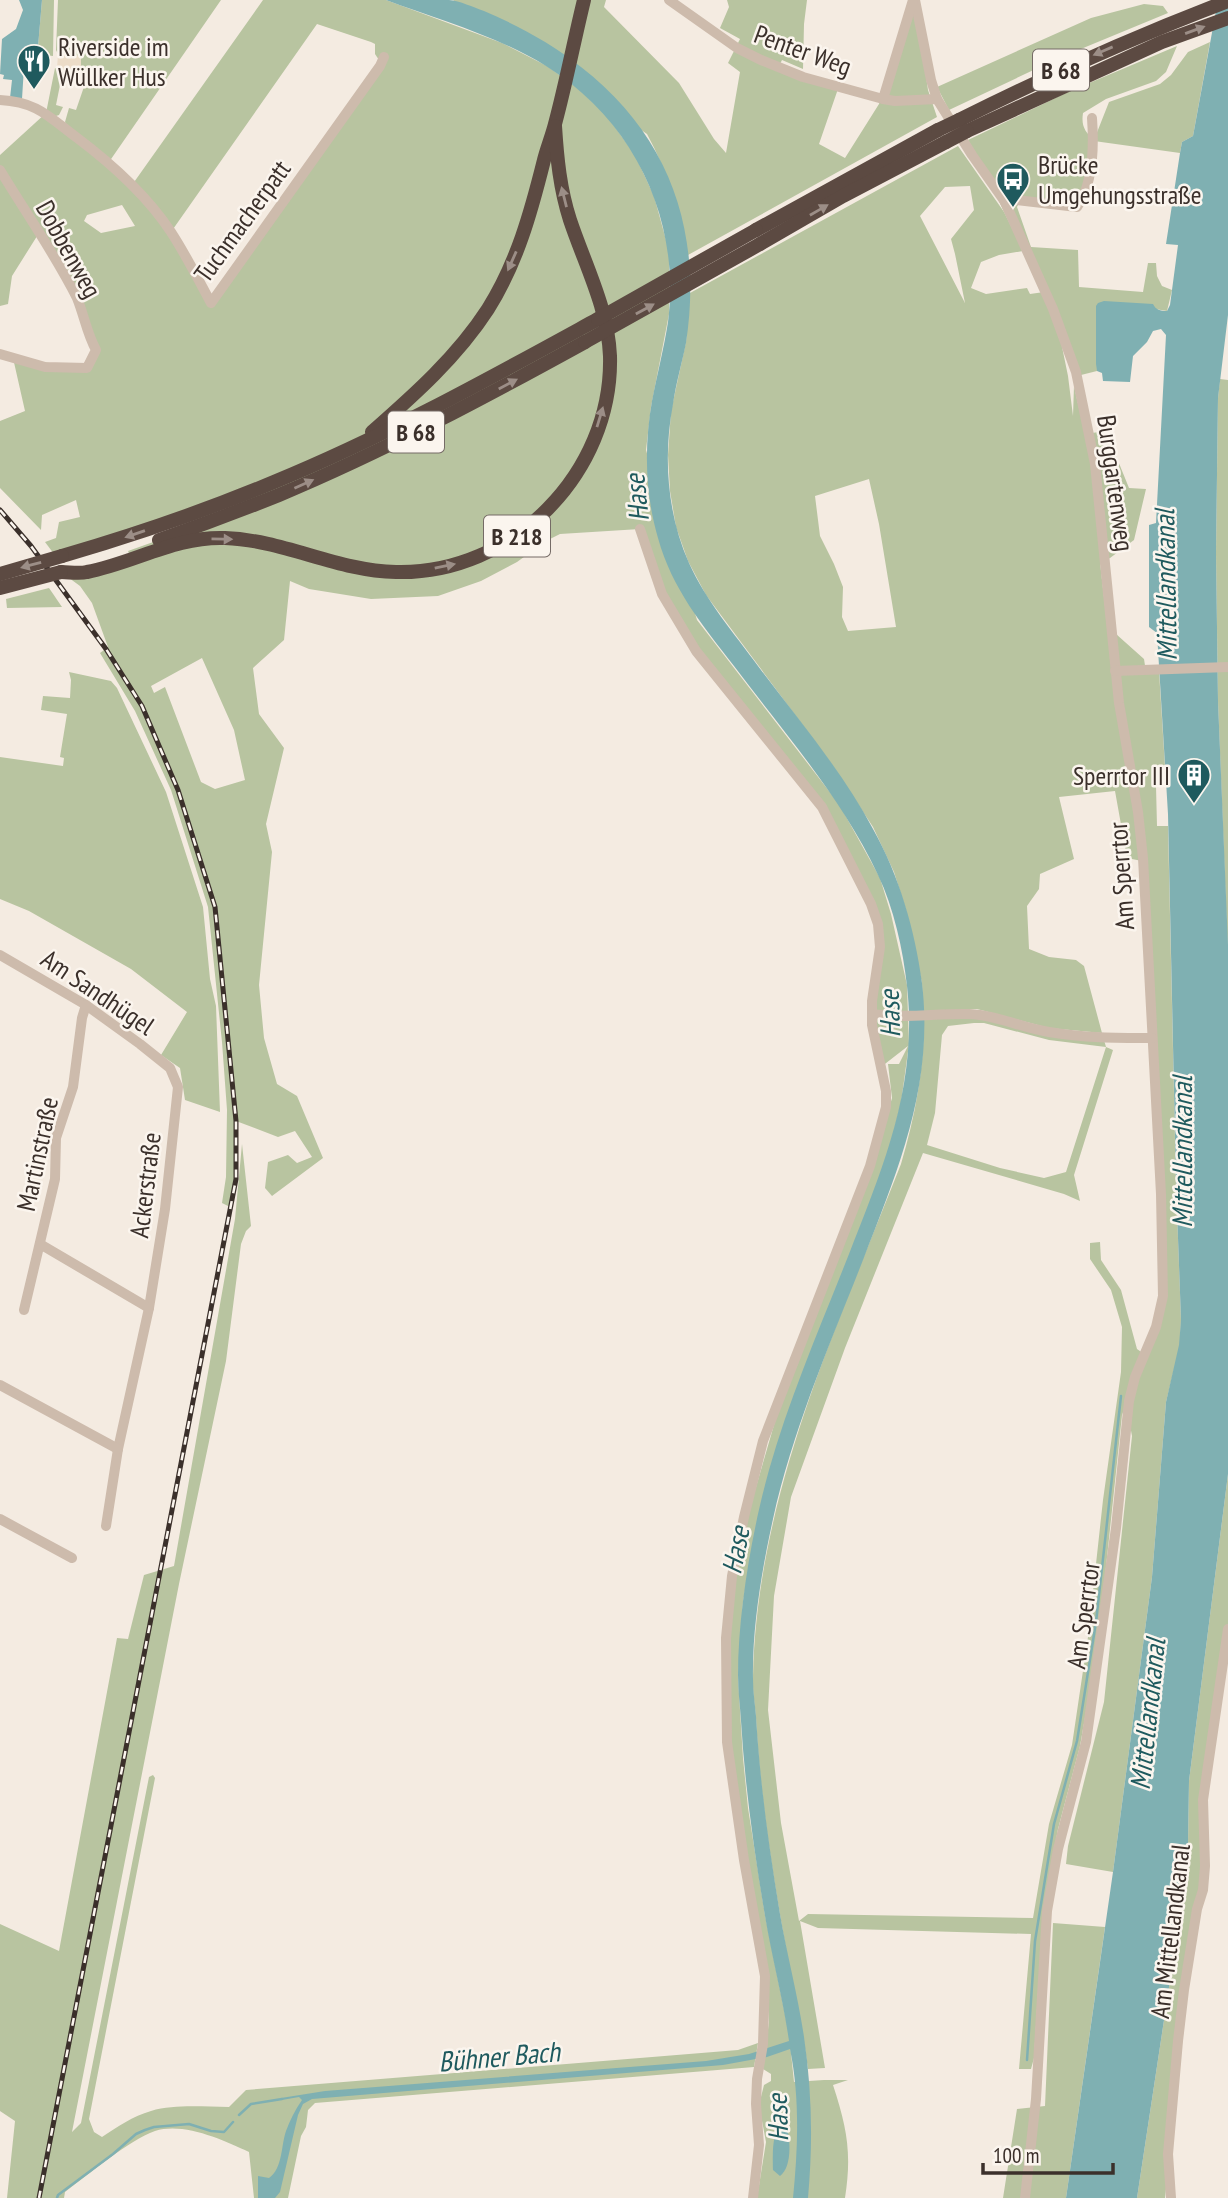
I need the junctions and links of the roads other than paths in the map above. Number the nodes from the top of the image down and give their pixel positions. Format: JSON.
{"nodes":[{"id":1,"x":584,"y":0,"type":"edge"},
{"id":2,"x":669,"y":0,"type":"edge"},
{"id":3,"x":914,"y":0,"type":"edge"},
{"id":4,"x":1228,"y":1,"type":"edge"},
{"id":5,"x":1228,"y":18,"type":"edge"},
{"id":6,"x":384,"y":57,"type":"dead end"},
{"id":7,"x":883,"y":99,"type":"junction"},
{"id":8,"x":937,"y":99,"type":"junction"},
{"id":9,"x":0,"y":100,"type":"edge"},
{"id":10,"x":1092,"y":118,"type":"dead end"},
{"id":11,"x":963,"y":125,"type":"junction"},
{"id":12,"x":555,"y":126,"type":"junction"},
{"id":13,"x":0,"y":170,"type":"edge"},
{"id":14,"x":1005,"y":202,"type":"junction"},
{"id":15,"x":583,"y":335,"type":"junction"},
{"id":16,"x":0,"y":354,"type":"edge"},
{"id":17,"x":357,"y":445,"type":"junction"},
{"id":18,"x":640,"y":529,"type":"dead end"},
{"id":19,"x":84,"y":569,"type":"junction"},
{"id":20,"x":0,"y":573,"type":"edge"},
{"id":21,"x":0,"y":588,"type":"edge"},
{"id":22,"x":1228,"y":667,"type":"edge"},
{"id":23,"x":1115,"y":671,"type":"junction"},
{"id":24,"x":0,"y":955,"type":"edge"},
{"id":25,"x":86,"y":1005,"type":"junction"},
{"id":26,"x":872,"y":1014,"type":"junction"},
{"id":27,"x":1152,"y":1038,"type":"junction"},
{"id":28,"x":170,"y":1068,"type":"joint"},
{"id":29,"x":40,"y":1244,"type":"junction"},
{"id":30,"x":149,"y":1308,"type":"junction"},
{"id":31,"x":24,"y":1310,"type":"dead end"},
{"id":32,"x":0,"y":1385,"type":"edge"},
{"id":33,"x":118,"y":1449,"type":"junction"},
{"id":34,"x":0,"y":1519,"type":"edge"},
{"id":35,"x":106,"y":1526,"type":"dead end"},
{"id":36,"x":72,"y":1558,"type":"dead end"},
{"id":37,"x":1228,"y":1629,"type":"edge"},
{"id":38,"x":753,"y":2198,"type":"edge"},
{"id":39,"x":1025,"y":2198,"type":"edge"},
{"id":40,"x":1171,"y":2198,"type":"edge"}],
"edges":[{"from":1,"to":12,"type":"highway","number":"B 218"},
{"from":2,"to":7,"type":"street","name":"Penter Weg"},
{"from":3,"to":7,"type":"street"},
{"from":3,"to":8,"type":"street","name":"Burggartenweg"},
{"from":4,"to":11,"type":"highway","number":"B 68","one_way":true},
{"from":11,"to":5,"type":"highway","number":"B 68","one_way":true},
{"from":6,"to":9,"type":"street","name":"Tuchmacherpatt"},
{"from":7,"to":8,"type":"street","name":"Penter Weg"},
{"from":8,"to":14,"type":"street","name":"Burggartenweg"},
{"from":10,"to":14,"type":"street"},
{"from":11,"to":15,"type":"highway","number":"B 68","bridge":true},
{"from":12,"to":17,"type":"highway","number":"B 218","one_way":true},
{"from":19,"to":12,"type":"highway","number":"B 218","one_way":true},
{"from":13,"to":16,"type":"street","name":"Dobbenweg"},
{"from":14,"to":23,"type":"street","name":"Burggartenweg"},
{"from":15,"to":17,"type":"highway","number":"B 68"},
{"from":19,"to":15,"type":"highway","number":"B 68","one_way":true},
{"from":17,"to":20,"type":"highway","number":"B 68","one_way":true,"bridge":true},
{"from":18,"to":26,"type":"street"},
{"from":19,"to":21,"type":"highway","number":"B 218","bridge":true},
{"from":22,"to":23,"type":"street"},
{"from":23,"to":27,"type":"street","name":"Am Sperrtor"},
{"from":24,"to":25,"type":"street","name":"Am Sandhügel"},
{"from":25,"to":28,"type":"street","name":"Am Sandhügel"},
{"from":25,"to":29,"type":"street","name":"Martinstraße"},
{"from":26,"to":27,"type":"street"},
{"from":26,"to":38,"type":"street"},
{"from":27,"to":39,"type":"street","name":"Am Sperrtor"},
{"from":28,"to":30,"type":"street","name":"Ackerstraße"},
{"from":29,"to":30,"type":"street"},
{"from":29,"to":31,"type":"street","name":"Martinstraße"},
{"from":30,"to":33,"type":"street","name":"Ackerstraße"},
{"from":32,"to":33,"type":"street"},
{"from":33,"to":35,"type":"street","name":"Ackerstraße"},
{"from":34,"to":36,"type":"street"},
{"from":37,"to":40,"type":"street","name":"Am Mittellandkanal"}]}
